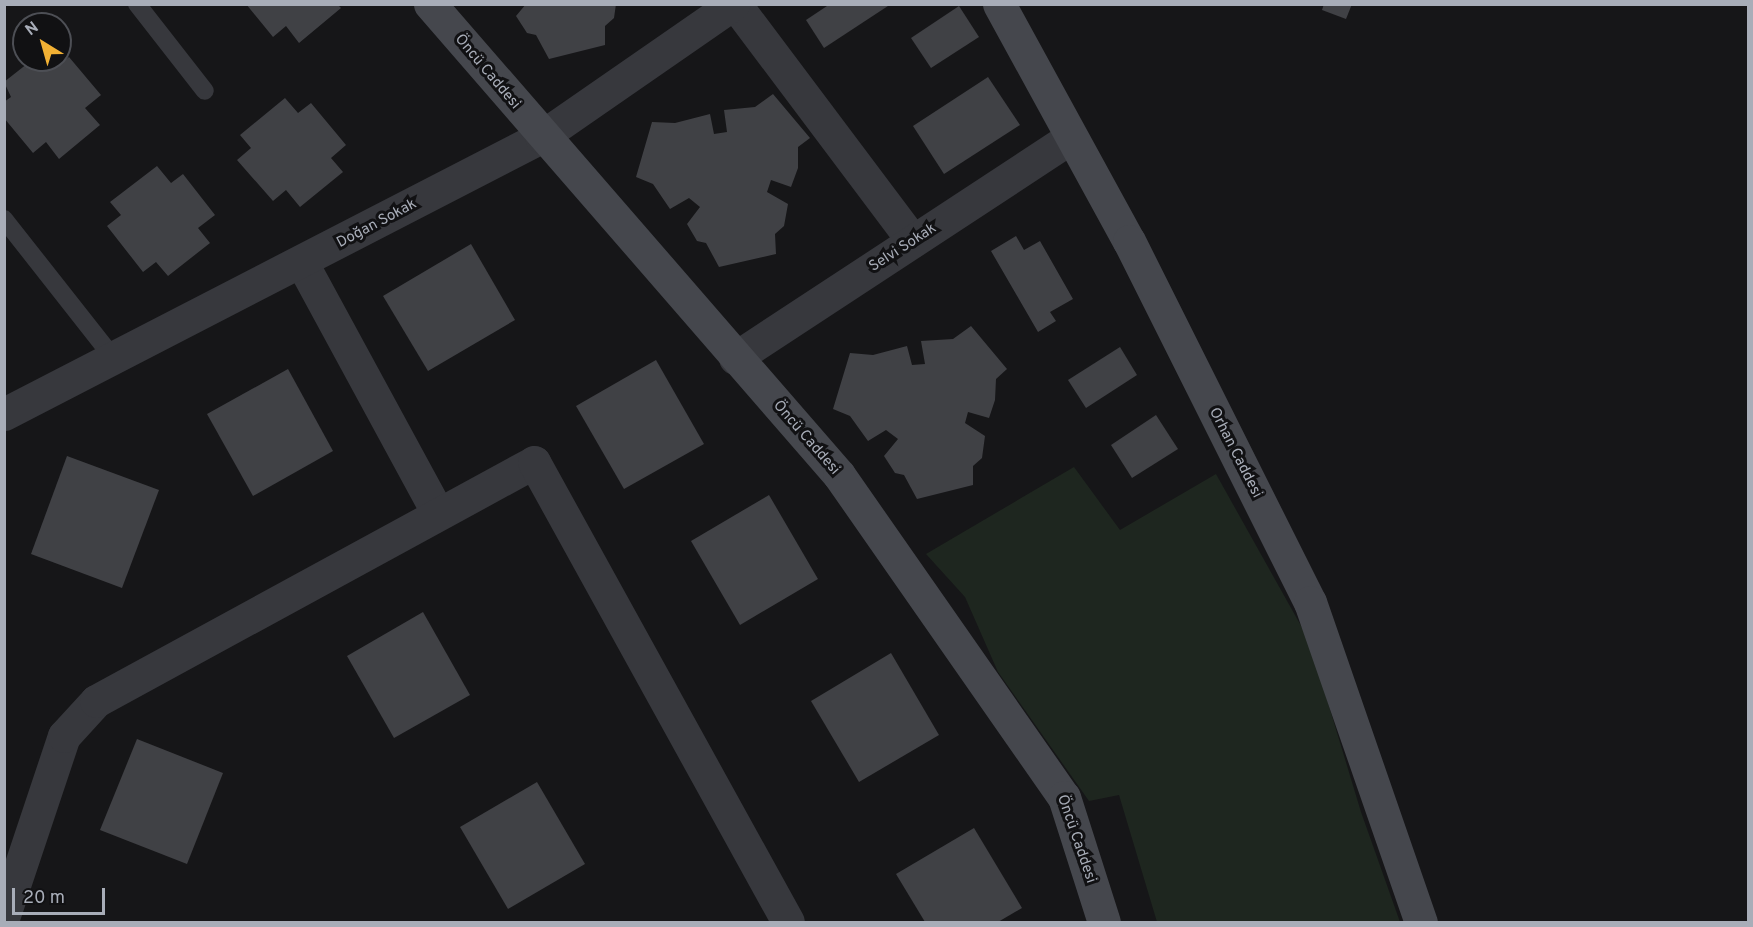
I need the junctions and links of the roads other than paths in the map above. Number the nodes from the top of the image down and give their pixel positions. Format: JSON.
{"nodes":[{"id":1,"x":137,"y":4,"type":"edge"},
{"id":2,"x":430,"y":4,"type":"edge"},
{"id":3,"x":734,"y":4,"type":"edge"},
{"id":4,"x":999,"y":4,"type":"edge"},
{"id":5,"x":204,"y":91,"type":"dead end"},
{"id":6,"x":541,"y":137,"type":"junction"},
{"id":7,"x":1071,"y":137,"type":"junction"},
{"id":8,"x":4,"y":219,"type":"edge"},
{"id":9,"x":913,"y":241,"type":"junction"},
{"id":10,"x":303,"y":263,"type":"junction"},
{"id":11,"x":735,"y":358,"type":"junction"},
{"id":12,"x":114,"y":359,"type":"junction"},
{"id":13,"x":4,"y":414,"type":"edge"},
{"id":14,"x":438,"y":514,"type":"junction"},
{"id":15,"x":4,"y":915,"type":"edge"},
{"id":16,"x":788,"y":922,"type":"edge"},
{"id":17,"x":1104,"y":922,"type":"edge"},
{"id":18,"x":1421,"y":922,"type":"edge"}],
"edges":[{"from":1,"to":5,"type":"lane"},
{"from":2,"to":6,"type":"street","name":"Öncü Caddesi"},
{"from":3,"to":6,"type":"street","name":"Doğan Sokak"},
{"from":3,"to":9,"type":"street"},
{"from":4,"to":7,"type":"street","name":"Orhan Caddesi"},
{"from":6,"to":10,"type":"street","name":"Doğan Sokak"},
{"from":6,"to":11,"type":"street","name":"Öncü Caddesi"},
{"from":7,"to":9,"type":"street","name":"Selvi Sokak"},
{"from":7,"to":18,"type":"street","name":"Orhan Caddesi"},
{"from":8,"to":12,"type":"lane"},
{"from":9,"to":11,"type":"street","name":"Selvi Sokak"},
{"from":10,"to":12,"type":"street","name":"Doğan Sokak"},
{"from":10,"to":14,"type":"street"},
{"from":11,"to":17,"type":"street","name":"Öncü Caddesi"},
{"from":12,"to":13,"type":"street","name":"Doğan Sokak"},
{"from":14,"to":15,"type":"street"},
{"from":14,"to":16,"type":"street"}]}
